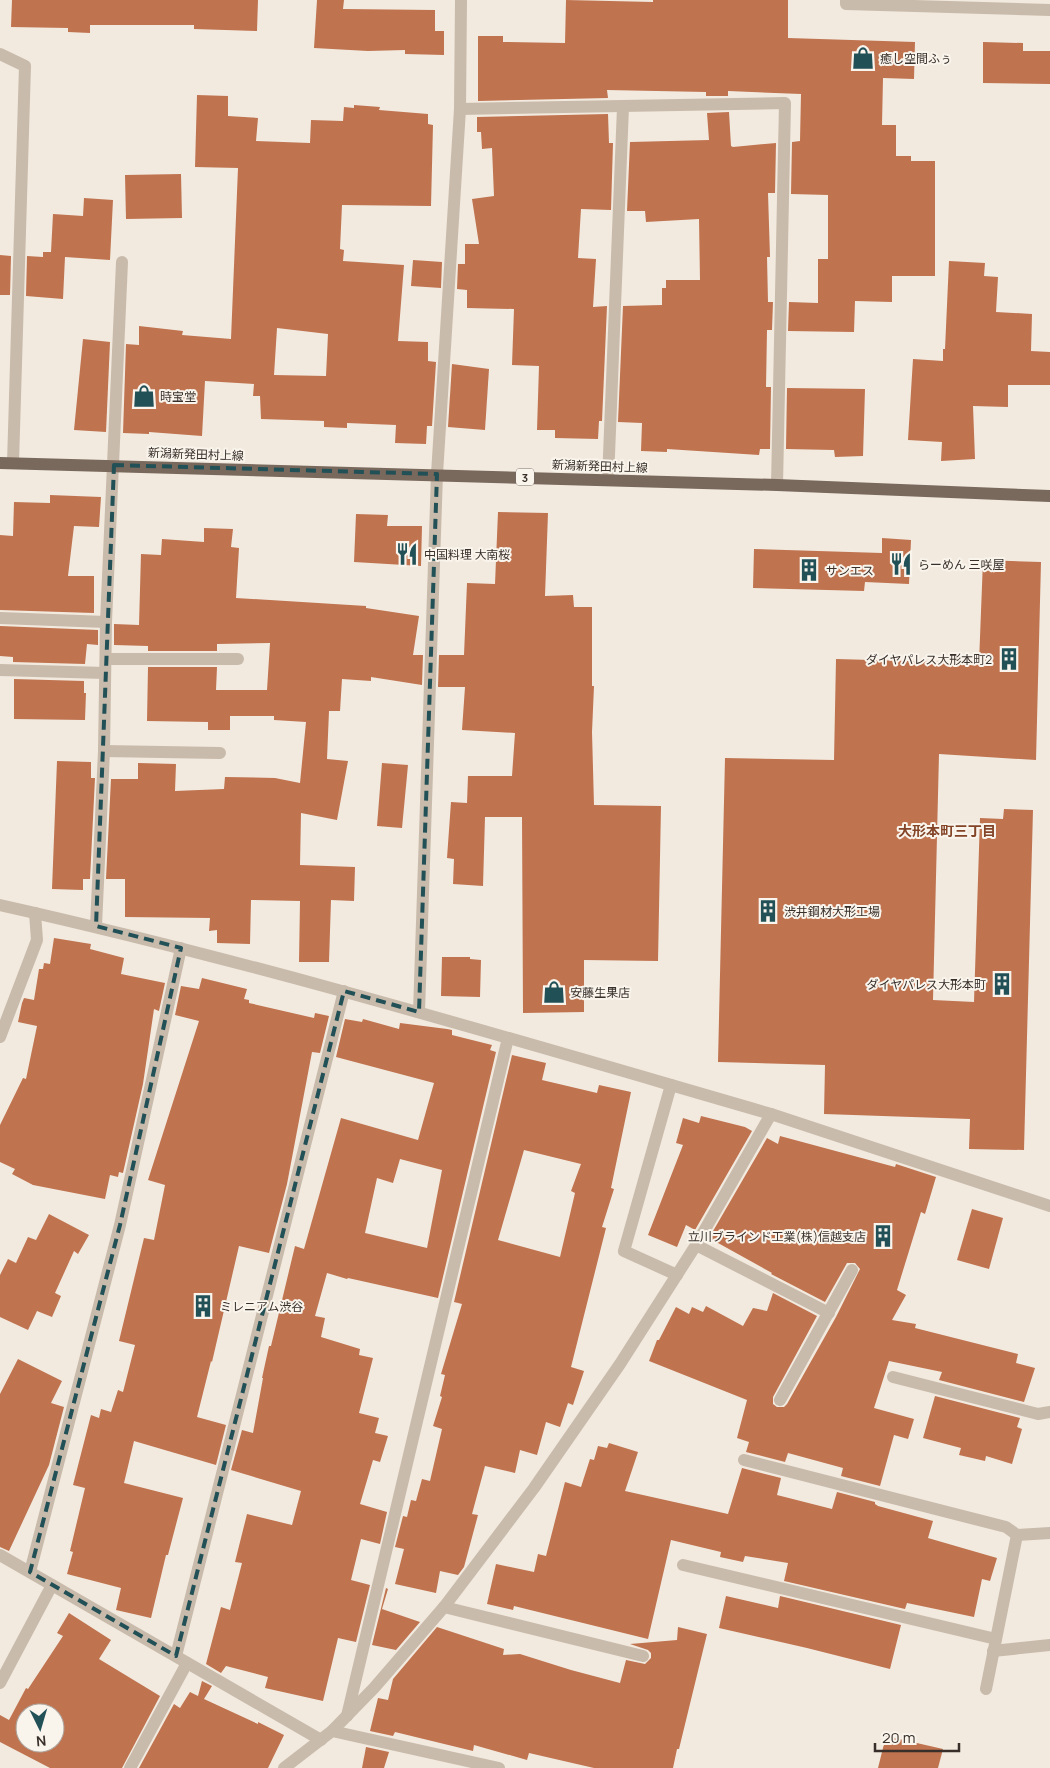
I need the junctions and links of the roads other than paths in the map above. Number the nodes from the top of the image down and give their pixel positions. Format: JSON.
{"nodes":[{"id":1,"x":461,"y":0,"type":"edge"},
{"id":2,"x":846,"y":0,"type":"edge"},
{"id":3,"x":1050,"y":10,"type":"edge"},
{"id":4,"x":0,"y":54,"type":"edge"},
{"id":5,"x":623,"y":107,"type":"junction"},
{"id":6,"x":460,"y":109,"type":"junction"},
{"id":7,"x":122,"y":262,"type":"dead end"},
{"id":8,"x":6,"y":463,"type":"edge"},
{"id":9,"x":114,"y":465,"type":"junction"},
{"id":10,"x":437,"y":474,"type":"junction"},
{"id":11,"x":608,"y":480,"type":"junction"},
{"id":12,"x":777,"y":485,"type":"junction"},
{"id":13,"x":1050,"y":496,"type":"edge"},
{"id":14,"x":0,"y":618,"type":"edge"},
{"id":15,"x":106,"y":622,"type":"junction"},
{"id":16,"x":106,"y":659,"type":"junction"},
{"id":17,"x":238,"y":659,"type":"dead end"},
{"id":18,"x":0,"y":670,"type":"edge"},
{"id":19,"x":105,"y":673,"type":"junction"},
{"id":20,"x":104,"y":751,"type":"junction"},
{"id":21,"x":220,"y":753,"type":"dead end"},
{"id":22,"x":0,"y":905,"type":"edge"},
{"id":23,"x":35,"y":913,"type":"junction"},
{"id":24,"x":96,"y":926,"type":"junction"},
{"id":25,"x":181,"y":948,"type":"junction"},
{"id":26,"x":344,"y":991,"type":"junction"},
{"id":27,"x":419,"y":1012,"type":"junction"},
{"id":28,"x":0,"y":1037,"type":"edge"},
{"id":29,"x":508,"y":1038,"type":"junction"},
{"id":30,"x":671,"y":1085,"type":"junction"},
{"id":31,"x":771,"y":1114,"type":"junction"},
{"id":32,"x":1050,"y":1206,"type":"edge"},
{"id":33,"x":696,"y":1244,"type":"junction"},
{"id":34,"x":852,"y":1270,"type":"dead end"},
{"id":35,"x":677,"y":1275,"type":"junction"},
{"id":36,"x":829,"y":1312,"type":"junction"},
{"id":37,"x":893,"y":1377,"type":"dead end"},
{"id":38,"x":780,"y":1400,"type":"dead end"},
{"id":39,"x":1050,"y":1412,"type":"edge"},
{"id":40,"x":744,"y":1460,"type":"dead end"},
{"id":41,"x":1050,"y":1533,"type":"edge"},
{"id":42,"x":1017,"y":1535,"type":"junction"},
{"id":43,"x":0,"y":1555,"type":"edge"},
{"id":44,"x":683,"y":1565,"type":"dead end"},
{"id":45,"x":30,"y":1572,"type":"junction"},
{"id":46,"x":52,"y":1585,"type":"junction"},
{"id":47,"x":444,"y":1607,"type":"junction"},
{"id":48,"x":995,"y":1645,"type":"junction"},
{"id":49,"x":1050,"y":1645,"type":"edge"},
{"id":50,"x":643,"y":1656,"type":"dead end"},
{"id":51,"x":182,"y":1659,"type":"junction"},
{"id":52,"x":0,"y":1683,"type":"edge"},
{"id":53,"x":986,"y":1688,"type":"dead end"},
{"id":54,"x":347,"y":1716,"type":"junction"},
{"id":55,"x":332,"y":1731,"type":"junction"},
{"id":56,"x":321,"y":1740,"type":"junction"},
{"id":57,"x":130,"y":1768,"type":"edge"},
{"id":58,"x":284,"y":1768,"type":"edge"},
{"id":59,"x":499,"y":1768,"type":"edge"}],
"edges":[{"from":1,"to":6,"type":"street"},
{"from":2,"to":3,"type":"street"},
{"from":4,"to":8,"type":"street"},
{"from":5,"to":6,"type":"street"},
{"from":5,"to":11,"type":"street"},
{"from":5,"to":12,"type":"street"},
{"from":6,"to":10,"type":"street"},
{"from":7,"to":9,"type":"street"},
{"from":8,"to":9,"type":"main road","name":"新潟新発田村上線","number":"3"},
{"from":9,"to":10,"type":"main road","name":"新潟新発田村上線","number":"3"},
{"from":9,"to":15,"type":"street"},
{"from":10,"to":11,"type":"main road","name":"新潟新発田村上線","number":"3"},
{"from":10,"to":27,"type":"street"},
{"from":11,"to":12,"type":"main road","name":"新潟新発田村上線","number":"3"},
{"from":12,"to":13,"type":"main road","name":"新潟新発田村上線","number":"3"},
{"from":14,"to":15,"type":"street"},
{"from":15,"to":16,"type":"street"},
{"from":16,"to":17,"type":"street"},
{"from":16,"to":19,"type":"street"},
{"from":18,"to":19,"type":"street"},
{"from":19,"to":20,"type":"street"},
{"from":20,"to":21,"type":"street"},
{"from":20,"to":24,"type":"street"},
{"from":22,"to":23,"type":"street"},
{"from":23,"to":24,"type":"street"},
{"from":23,"to":28,"type":"street"},
{"from":24,"to":25,"type":"street"},
{"from":25,"to":26,"type":"street"},
{"from":25,"to":45,"type":"street"},
{"from":26,"to":27,"type":"street"},
{"from":26,"to":51,"type":"street"},
{"from":27,"to":29,"type":"street"},
{"from":29,"to":30,"type":"street"},
{"from":29,"to":54,"type":"street"},
{"from":30,"to":31,"type":"street"},
{"from":30,"to":35,"type":"street"},
{"from":31,"to":32,"type":"street"},
{"from":31,"to":33,"type":"street"},
{"from":33,"to":35,"type":"street"},
{"from":33,"to":36,"type":"street"},
{"from":34,"to":36,"type":"street"},
{"from":35,"to":47,"type":"street"},
{"from":36,"to":38,"type":"street"},
{"from":37,"to":39,"type":"street"},
{"from":40,"to":42,"type":"street"},
{"from":41,"to":42,"type":"street"},
{"from":42,"to":48,"type":"street"},
{"from":43,"to":45,"type":"street"},
{"from":44,"to":48,"type":"street"},
{"from":45,"to":46,"type":"street"},
{"from":46,"to":51,"type":"street"},
{"from":46,"to":52,"type":"street"},
{"from":47,"to":50,"type":"street"},
{"from":47,"to":54,"type":"street"},
{"from":48,"to":49,"type":"street"},
{"from":48,"to":53,"type":"street"},
{"from":51,"to":56,"type":"street"},
{"from":51,"to":57,"type":"street"},
{"from":54,"to":55,"type":"street"},
{"from":55,"to":56,"type":"street"},
{"from":55,"to":59,"type":"street"},
{"from":56,"to":58,"type":"street"}]}
